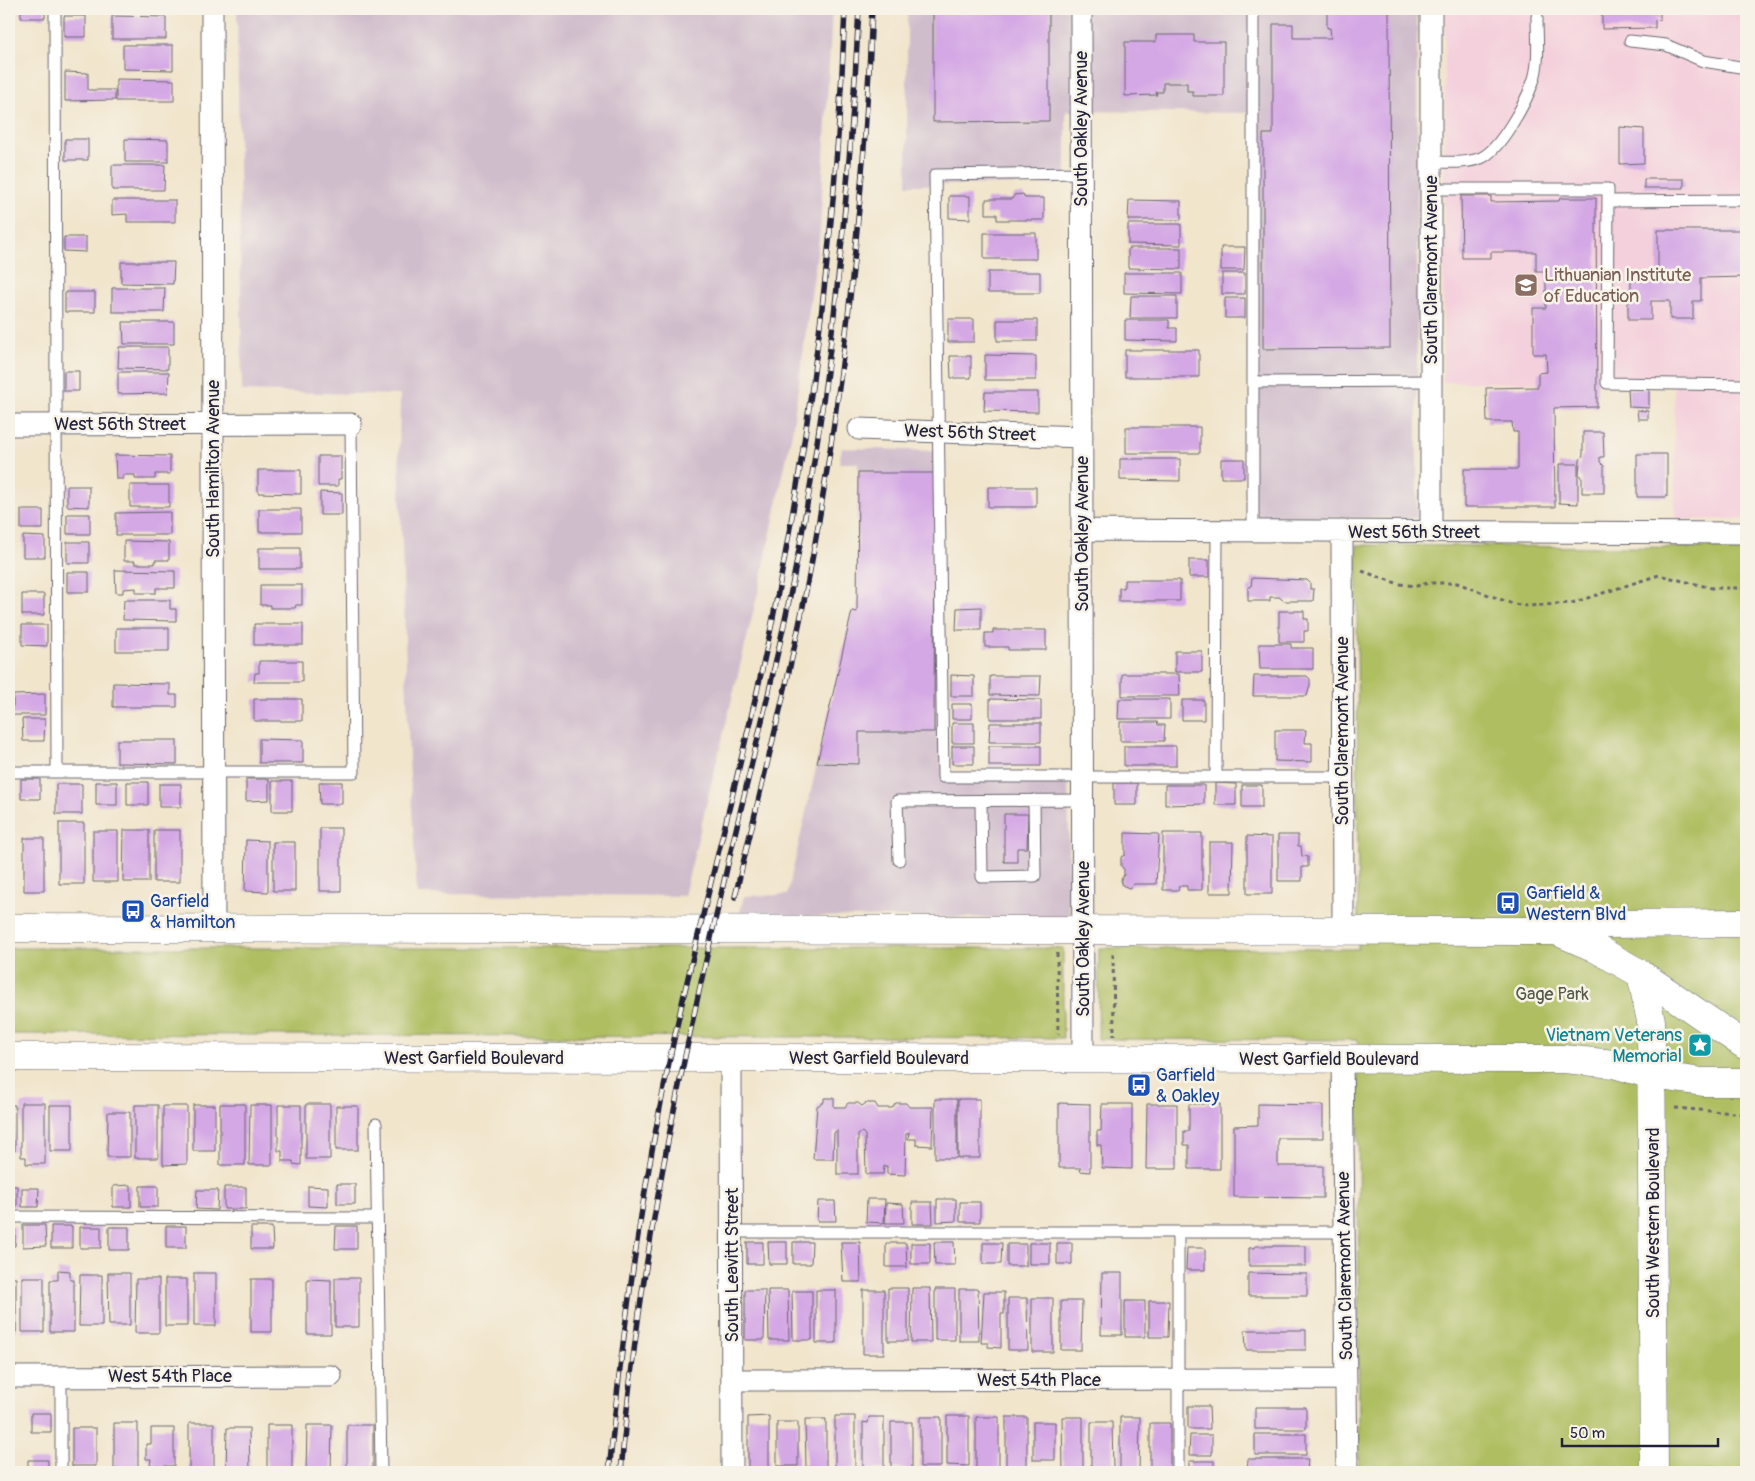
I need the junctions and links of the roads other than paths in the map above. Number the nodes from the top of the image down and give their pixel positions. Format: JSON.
{"nodes":[{"id":1,"x":55,"y":9,"type":"edge"},
{"id":2,"x":212,"y":9,"type":"edge"},
{"id":3,"x":1080,"y":9,"type":"edge"},
{"id":4,"x":1253,"y":9,"type":"edge"},
{"id":5,"x":1430,"y":9,"type":"edge"},
{"id":6,"x":1537,"y":17,"type":"dead end"},
{"id":7,"x":1630,"y":40,"type":"dead end"},
{"id":8,"x":1746,"y":68,"type":"edge"},
{"id":9,"x":1431,"y":162,"type":"junction"},
{"id":10,"x":1081,"y":173,"type":"junction"},
{"id":11,"x":1431,"y":189,"type":"junction"},
{"id":12,"x":1746,"y":200,"type":"edge"},
{"id":13,"x":1608,"y":201,"type":"junction"},
{"id":14,"x":1431,"y":381,"type":"junction"},
{"id":15,"x":1253,"y":382,"type":"junction"},
{"id":16,"x":1746,"y":385,"type":"edge"},
{"id":17,"x":56,"y":424,"type":"junction"},
{"id":18,"x":213,"y":424,"type":"junction"},
{"id":19,"x":351,"y":424,"type":"joint"},
{"id":20,"x":9,"y":425,"type":"edge"},
{"id":21,"x":858,"y":429,"type":"dead end"},
{"id":22,"x":938,"y":432,"type":"junction"},
{"id":23,"x":1082,"y":437,"type":"junction"},
{"id":24,"x":1082,"y":530,"type":"junction"},
{"id":25,"x":1216,"y":530,"type":"junction"},
{"id":26,"x":1253,"y":531,"type":"junction"},
{"id":27,"x":1342,"y":531,"type":"junction"},
{"id":28,"x":1431,"y":532,"type":"junction"},
{"id":29,"x":1746,"y":533,"type":"edge"},
{"id":30,"x":9,"y":772,"type":"edge"},
{"id":31,"x":58,"y":772,"type":"junction"},
{"id":32,"x":214,"y":772,"type":"junction"},
{"id":33,"x":1083,"y":777,"type":"junction"},
{"id":34,"x":1216,"y":777,"type":"junction"},
{"id":35,"x":1342,"y":777,"type":"junction"},
{"id":36,"x":1034,"y":800,"type":"junction"},
{"id":37,"x":1083,"y":800,"type":"junction"},
{"id":38,"x":980,"y":801,"type":"junction"},
{"id":39,"x":899,"y":860,"type":"dead end"},
{"id":40,"x":1746,"y":923,"type":"edge"},
{"id":41,"x":9,"y":928,"type":"edge"},
{"id":42,"x":214,"y":928,"type":"junction"},
{"id":43,"x":1083,"y":930,"type":"junction"},
{"id":44,"x":1343,"y":931,"type":"junction"},
{"id":45,"x":1556,"y":931,"type":"junction"},
{"id":46,"x":1641,"y":974,"type":"junction"},
{"id":47,"x":1746,"y":1046,"type":"edge"},
{"id":48,"x":9,"y":1057,"type":"edge"},
{"id":49,"x":732,"y":1058,"type":"junction"},
{"id":50,"x":1084,"y":1059,"type":"junction"},
{"id":51,"x":1342,"y":1059,"type":"junction"},
{"id":52,"x":1652,"y":1075,"type":"junction"},
{"id":53,"x":1746,"y":1082,"type":"edge"},
{"id":54,"x":376,"y":1124,"type":"dead end"},
{"id":55,"x":9,"y":1217,"type":"edge"},
{"id":56,"x":377,"y":1218,"type":"junction"},
{"id":57,"x":732,"y":1232,"type":"junction"},
{"id":58,"x":1178,"y":1232,"type":"junction"},
{"id":59,"x":1344,"y":1232,"type":"junction"},
{"id":60,"x":331,"y":1376,"type":"dead end"},
{"id":61,"x":9,"y":1377,"type":"edge"},
{"id":62,"x":61,"y":1377,"type":"junction"},
{"id":63,"x":1346,"y":1379,"type":"junction"},
{"id":64,"x":732,"y":1380,"type":"junction"},
{"id":65,"x":1179,"y":1380,"type":"junction"},
{"id":66,"x":61,"y":1472,"type":"edge"},
{"id":67,"x":381,"y":1472,"type":"edge"},
{"id":68,"x":732,"y":1472,"type":"edge"},
{"id":69,"x":1178,"y":1472,"type":"edge"},
{"id":70,"x":1347,"y":1472,"type":"edge"},
{"id":71,"x":1654,"y":1472,"type":"edge"}],
"edges":[{"from":1,"to":17,"type":"lane"},
{"from":2,"to":18,"type":"street","name":"South Hamilton Avenue"},
{"from":3,"to":10,"type":"street","name":"South Oakley Avenue"},
{"from":4,"to":15,"type":"lane"},
{"from":5,"to":9,"type":"street","name":"South Claremont Avenue"},
{"from":6,"to":9,"type":"lane"},
{"from":7,"to":8,"type":"lane"},
{"from":9,"to":11,"type":"street","name":"South Claremont Avenue"},
{"from":10,"to":22,"type":"lane"},
{"from":10,"to":23,"type":"street","name":"South Oakley Avenue"},
{"from":11,"to":13,"type":"lane"},
{"from":11,"to":14,"type":"street","name":"South Claremont Avenue"},
{"from":12,"to":13,"type":"lane"},
{"from":13,"to":16,"type":"lane"},
{"from":14,"to":15,"type":"lane"},
{"from":14,"to":28,"type":"street","name":"South Claremont Avenue"},
{"from":15,"to":26,"type":"lane"},
{"from":17,"to":18,"type":"street","name":"West 56th Street"},
{"from":17,"to":20,"type":"street","name":"West 56th Street"},
{"from":17,"to":31,"type":"lane"},
{"from":18,"to":19,"type":"street","name":"West 56th Street"},
{"from":18,"to":32,"type":"street","name":"South Hamilton Avenue"},
{"from":19,"to":32,"type":"lane"},
{"from":21,"to":22,"type":"street","name":"West 56th Street"},
{"from":22,"to":23,"type":"street","name":"West 56th Street"},
{"from":22,"to":33,"type":"lane"},
{"from":23,"to":24,"type":"street","name":"South Oakley Avenue"},
{"from":24,"to":25,"type":"street","name":"West 56th Street"},
{"from":24,"to":33,"type":"street","name":"South Oakley Avenue"},
{"from":25,"to":26,"type":"street","name":"West 56th Street"},
{"from":25,"to":34,"type":"lane"},
{"from":26,"to":27,"type":"street","name":"West 56th Street"},
{"from":27,"to":28,"type":"street","name":"West 56th Street"},
{"from":27,"to":35,"type":"street","name":"South Claremont Avenue"},
{"from":28,"to":29,"type":"street","name":"West 56th Street"},
{"from":30,"to":31,"type":"lane"},
{"from":31,"to":32,"type":"lane"},
{"from":32,"to":42,"type":"street","name":"South Hamilton Avenue"},
{"from":33,"to":34,"type":"lane"},
{"from":33,"to":37,"type":"street","name":"South Oakley Avenue"},
{"from":34,"to":35,"type":"lane"},
{"from":35,"to":44,"type":"street","name":"South Claremont Avenue"},
{"from":36,"to":37,"type":"lane"},
{"from":36,"to":38,"type":"lane"},
{"from":36,"to":38,"type":"lane"},
{"from":37,"to":43,"type":"street","name":"South Oakley Avenue"},
{"from":38,"to":39,"type":"lane"},
{"from":40,"to":45,"type":"street"},
{"from":41,"to":42,"type":"street"},
{"from":42,"to":43,"type":"street"},
{"from":43,"to":44,"type":"street"},
{"from":43,"to":50,"type":"street","name":"South Oakley Avenue"},
{"from":44,"to":45,"type":"street"},
{"from":45,"to":46,"type":"street"},
{"from":46,"to":47,"type":"street"},
{"from":46,"to":52,"type":"street","name":"South Western Boulevard"},
{"from":48,"to":49,"type":"street","name":"West Garfield Boulevard"},
{"from":49,"to":50,"type":"street","name":"West Garfield Boulevard"},
{"from":49,"to":57,"type":"street","name":"South Leavitt Street"},
{"from":50,"to":51,"type":"street","name":"West Garfield Boulevard"},
{"from":51,"to":52,"type":"street","name":"West Garfield Boulevard"},
{"from":51,"to":59,"type":"street","name":"South Claremont Avenue"},
{"from":52,"to":53,"type":"street","name":"West Garfield Boulevard"},
{"from":52,"to":71,"type":"street","name":"South Western Boulevard"},
{"from":54,"to":56,"type":"lane"},
{"from":55,"to":56,"type":"lane"},
{"from":56,"to":67,"type":"lane"},
{"from":57,"to":58,"type":"lane"},
{"from":57,"to":64,"type":"street","name":"South Leavitt Street"},
{"from":58,"to":59,"type":"lane"},
{"from":58,"to":65,"type":"lane"},
{"from":59,"to":63,"type":"street","name":"South Claremont Avenue"},
{"from":60,"to":62,"type":"street","name":"West 54th Place"},
{"from":61,"to":62,"type":"street","name":"West 54th Place"},
{"from":62,"to":66,"type":"lane"},
{"from":63,"to":65,"type":"street","name":"West 54th Place"},
{"from":63,"to":70,"type":"street","name":"South Claremont Avenue"},
{"from":64,"to":65,"type":"street","name":"West 54th Place"},
{"from":64,"to":68,"type":"street","name":"South Leavitt Street"},
{"from":65,"to":69,"type":"lane"}]}
